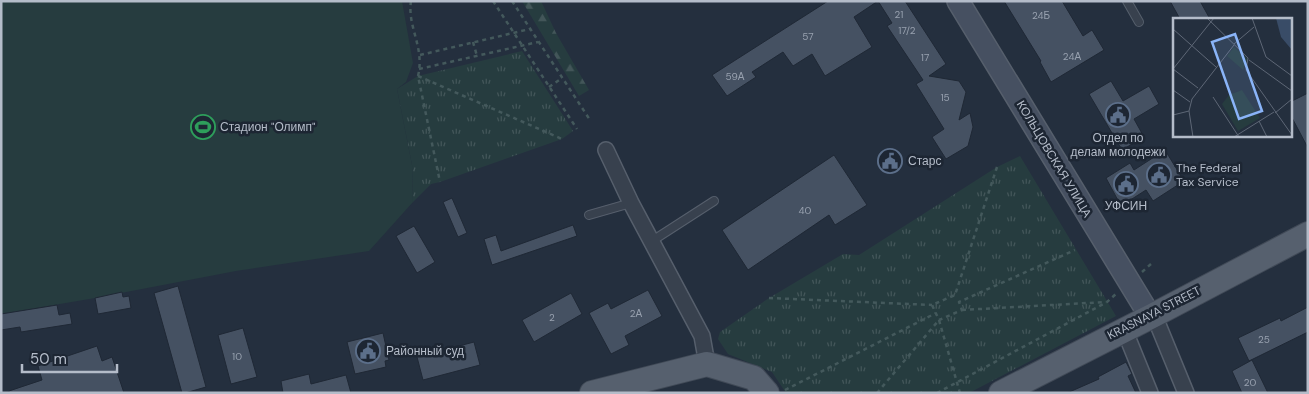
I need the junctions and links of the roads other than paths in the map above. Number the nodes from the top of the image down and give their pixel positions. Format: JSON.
{"nodes":[{"id":1,"x":958,"y":1,"type":"edge"},
{"id":2,"x":1127,"y":1,"type":"edge"},
{"id":3,"x":1139,"y":22,"type":"dead end"},
{"id":4,"x":606,"y":150,"type":"dead end"},
{"id":5,"x":714,"y":201,"type":"dead end"},
{"id":6,"x":631,"y":203,"type":"junction"},
{"id":7,"x":589,"y":215,"type":"dead end"},
{"id":8,"x":1308,"y":234,"type":"edge"},
{"id":9,"x":652,"y":240,"type":"junction"},
{"id":10,"x":1152,"y":315,"type":"junction"},
{"id":11,"x":1124,"y":329,"type":"junction"},
{"id":12,"x":706,"y":364,"type":"junction"},
{"id":13,"x":776,"y":392,"type":"edge"},
{"id":14,"x":592,"y":393,"type":"edge"},
{"id":15,"x":1001,"y":393,"type":"edge"},
{"id":16,"x":1150,"y":393,"type":"edge"},
{"id":17,"x":1186,"y":393,"type":"edge"}],
"edges":[{"from":1,"to":10,"type":"main road","name":"КОЛЬЦОВСКАЯ УЛИЦА"},
{"from":2,"to":3,"type":"lane"},
{"from":4,"to":6,"type":"street"},
{"from":5,"to":9,"type":"lane"},
{"from":6,"to":7,"type":"lane"},
{"from":6,"to":9,"type":"street"},
{"from":8,"to":10,"type":"main road","name":"KRASNAYA STREET"},
{"from":9,"to":12,"type":"street"},
{"from":10,"to":11,"type":"main road","name":"KRASNAYA STREET"},
{"from":10,"to":17,"type":"street","name":"КОЛЬЦОВСКАЯ УЛИЦА"},
{"from":11,"to":15,"type":"main road","name":"KRASNAYA STREET"},
{"from":11,"to":16,"type":"street"},
{"from":12,"to":13,"type":"main road"},
{"from":12,"to":14,"type":"main road"}]}
